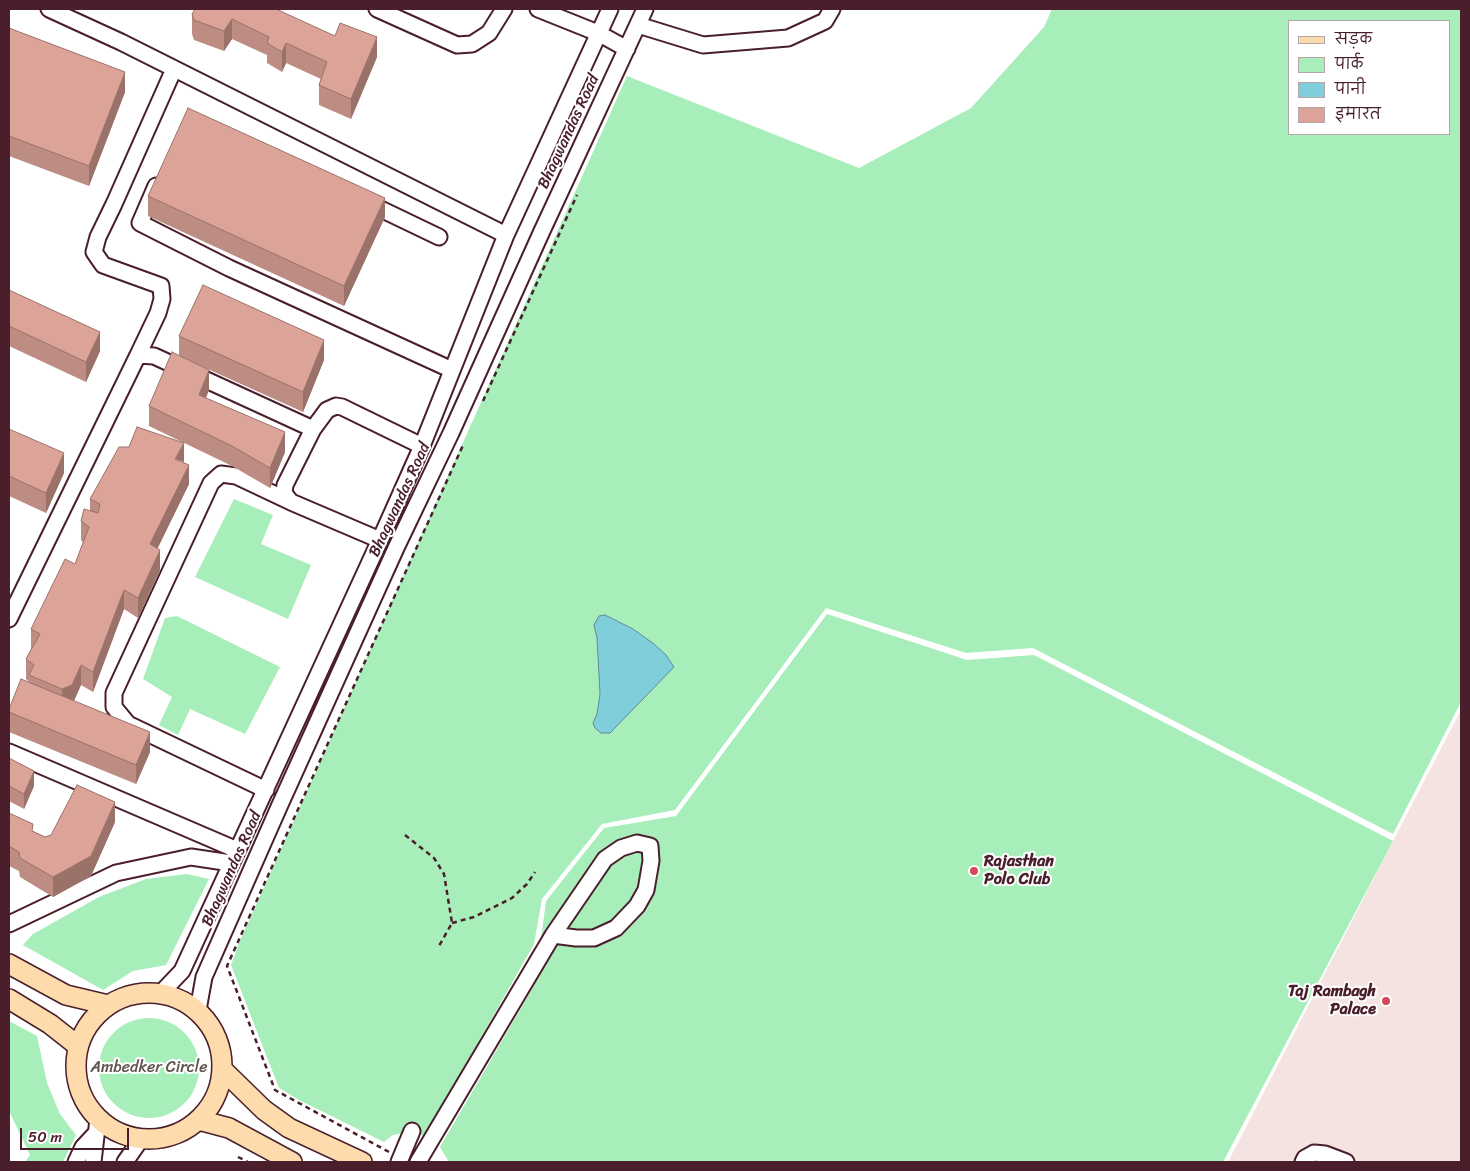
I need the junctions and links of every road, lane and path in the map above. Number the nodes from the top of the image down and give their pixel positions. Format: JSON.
{"nodes":[{"id":1,"x":49,"y":9,"type":"edge"},
{"id":2,"x":377,"y":9,"type":"edge"},
{"id":3,"x":504,"y":9,"type":"edge"},
{"id":4,"x":538,"y":9,"type":"edge"},
{"id":5,"x":610,"y":9,"type":"edge"},
{"id":6,"x":646,"y":9,"type":"edge"},
{"id":7,"x":832,"y":9,"type":"edge"},
{"id":8,"x":638,"y":25,"type":"junction"},
{"id":9,"x":598,"y":33,"type":"junction"},
{"id":10,"x":627,"y":49,"type":"junction"},
{"id":11,"x":174,"y":69,"type":"junction"},
{"id":12,"x":163,"y":169,"type":"edge"},
{"id":13,"x":579,"y":190,"type":"dead end"},
{"id":14,"x":349,"y":194,"type":"edge"},
{"id":15,"x":506,"y":235,"type":"junction"},
{"id":16,"x":439,"y":236,"type":"dead end"},
{"id":17,"x":138,"y":354,"type":"junction"},
{"id":18,"x":452,"y":370,"type":"junction"},
{"id":19,"x":480,"y":407,"type":"dead end"},
{"id":20,"x":313,"y":429,"type":"junction"},
{"id":21,"x":464,"y":443,"type":"dead end"},
{"id":22,"x":422,"y":446,"type":"junction"},
{"id":23,"x":291,"y":502,"type":"junction"},
{"id":24,"x":380,"y":540,"type":"junction"},
{"id":25,"x":9,"y":619,"type":"edge"},
{"id":26,"x":9,"y":752,"type":"edge"},
{"id":27,"x":266,"y":790,"type":"junction"},
{"id":28,"x":405,"y":835,"type":"dead end"},
{"id":29,"x":234,"y":857,"type":"junction"},
{"id":30,"x":535,"y":872,"type":"dead end"},
{"id":31,"x":452,"y":923,"type":"junction"},
{"id":32,"x":9,"y":924,"type":"edge"},
{"id":33,"x":552,"y":935,"type":"junction"},
{"id":34,"x":439,"y":946,"type":"dead end"},
{"id":35,"x":9,"y":964,"type":"edge"},
{"id":36,"x":161,"y":993,"type":"junction"},
{"id":37,"x":9,"y":999,"type":"edge"},
{"id":38,"x":108,"y":1005,"type":"junction"},
{"id":39,"x":198,"y":1010,"type":"junction"},
{"id":40,"x":78,"y":1046,"type":"junction"},
{"id":41,"x":223,"y":1070,"type":"junction"},
{"id":42,"x":199,"y":1120,"type":"junction"},
{"id":43,"x":98,"y":1125,"type":"junction"},
{"id":44,"x":412,"y":1131,"type":"dead end"},
{"id":45,"x":134,"y":1153,"type":"edge"},
{"id":46,"x":238,"y":1157,"type":"dead end"},
{"id":47,"x":400,"y":1160,"type":"edge"},
{"id":48,"x":76,"y":1162,"type":"edge"},
{"id":49,"x":93,"y":1162,"type":"edge"},
{"id":50,"x":248,"y":1162,"type":"edge"},
{"id":51,"x":292,"y":1162,"type":"edge"},
{"id":52,"x":362,"y":1162,"type":"edge"},
{"id":53,"x":418,"y":1162,"type":"edge"},
{"id":54,"x":1303,"y":1162,"type":"edge"},
{"id":55,"x":1346,"y":1162,"type":"edge"}],
"edges":[{"from":1,"to":11,"type":"street"},
{"from":2,"to":3,"type":"street"},
{"from":4,"to":9,"type":"street"},
{"from":5,"to":9,"type":"street","name":"Bhagwandas Road"},
{"from":6,"to":8,"type":"street","name":"Bhagwandas Road"},
{"from":7,"to":8,"type":"street"},
{"from":8,"to":10,"type":"street","name":"Bhagwandas Road"},
{"from":9,"to":10,"type":"street"},
{"from":9,"to":15,"type":"street","name":"Bhagwandas Road"},
{"from":10,"to":39,"type":"street","name":"Bhagwandas Road"},
{"from":11,"to":15,"type":"street"},
{"from":11,"to":17,"type":"street"},
{"from":12,"to":18,"type":"street"},
{"from":13,"to":19,"type":"path"},
{"from":14,"to":16,"type":"street"},
{"from":15,"to":18,"type":"street","name":"Bhagwandas Road"},
{"from":17,"to":20,"type":"street"},
{"from":17,"to":25,"type":"street"},
{"from":18,"to":22,"type":"street","name":"Bhagwandas Road"},
{"from":20,"to":22,"type":"street"},
{"from":20,"to":23,"type":"street"},
{"from":21,"to":47,"type":"path"},
{"from":22,"to":24,"type":"street","name":"Bhagwandas Road"},
{"from":23,"to":24,"type":"street"},
{"from":23,"to":27,"type":"street"},
{"from":24,"to":27,"type":"street","name":"Bhagwandas Road"},
{"from":26,"to":29,"type":"street"},
{"from":27,"to":29,"type":"street","name":"Bhagwandas Road"},
{"from":28,"to":31,"type":"path"},
{"from":29,"to":32,"type":"street"},
{"from":29,"to":36,"type":"street","name":"Bhagwandas Road"},
{"from":30,"to":31,"type":"path"},
{"from":31,"to":34,"type":"path"},
{"from":33,"to":33,"type":"street"},
{"from":33,"to":53,"type":"street"},
{"from":35,"to":38,"type":"main road"},
{"from":36,"to":38,"type":"main road"},
{"from":36,"to":39,"type":"main road"},
{"from":37,"to":40,"type":"main road"},
{"from":38,"to":40,"type":"main road"},
{"from":39,"to":41,"type":"main road"},
{"from":40,"to":43,"type":"main road"},
{"from":41,"to":42,"type":"main road"},
{"from":41,"to":52,"type":"main road"},
{"from":42,"to":45,"type":"main road"},
{"from":42,"to":51,"type":"main road"},
{"from":43,"to":45,"type":"main road"},
{"from":43,"to":48,"type":"street"},
{"from":43,"to":49,"type":"street"},
{"from":44,"to":47,"type":"street"},
{"from":46,"to":50,"type":"path"},
{"from":54,"to":55,"type":"street"}]}
